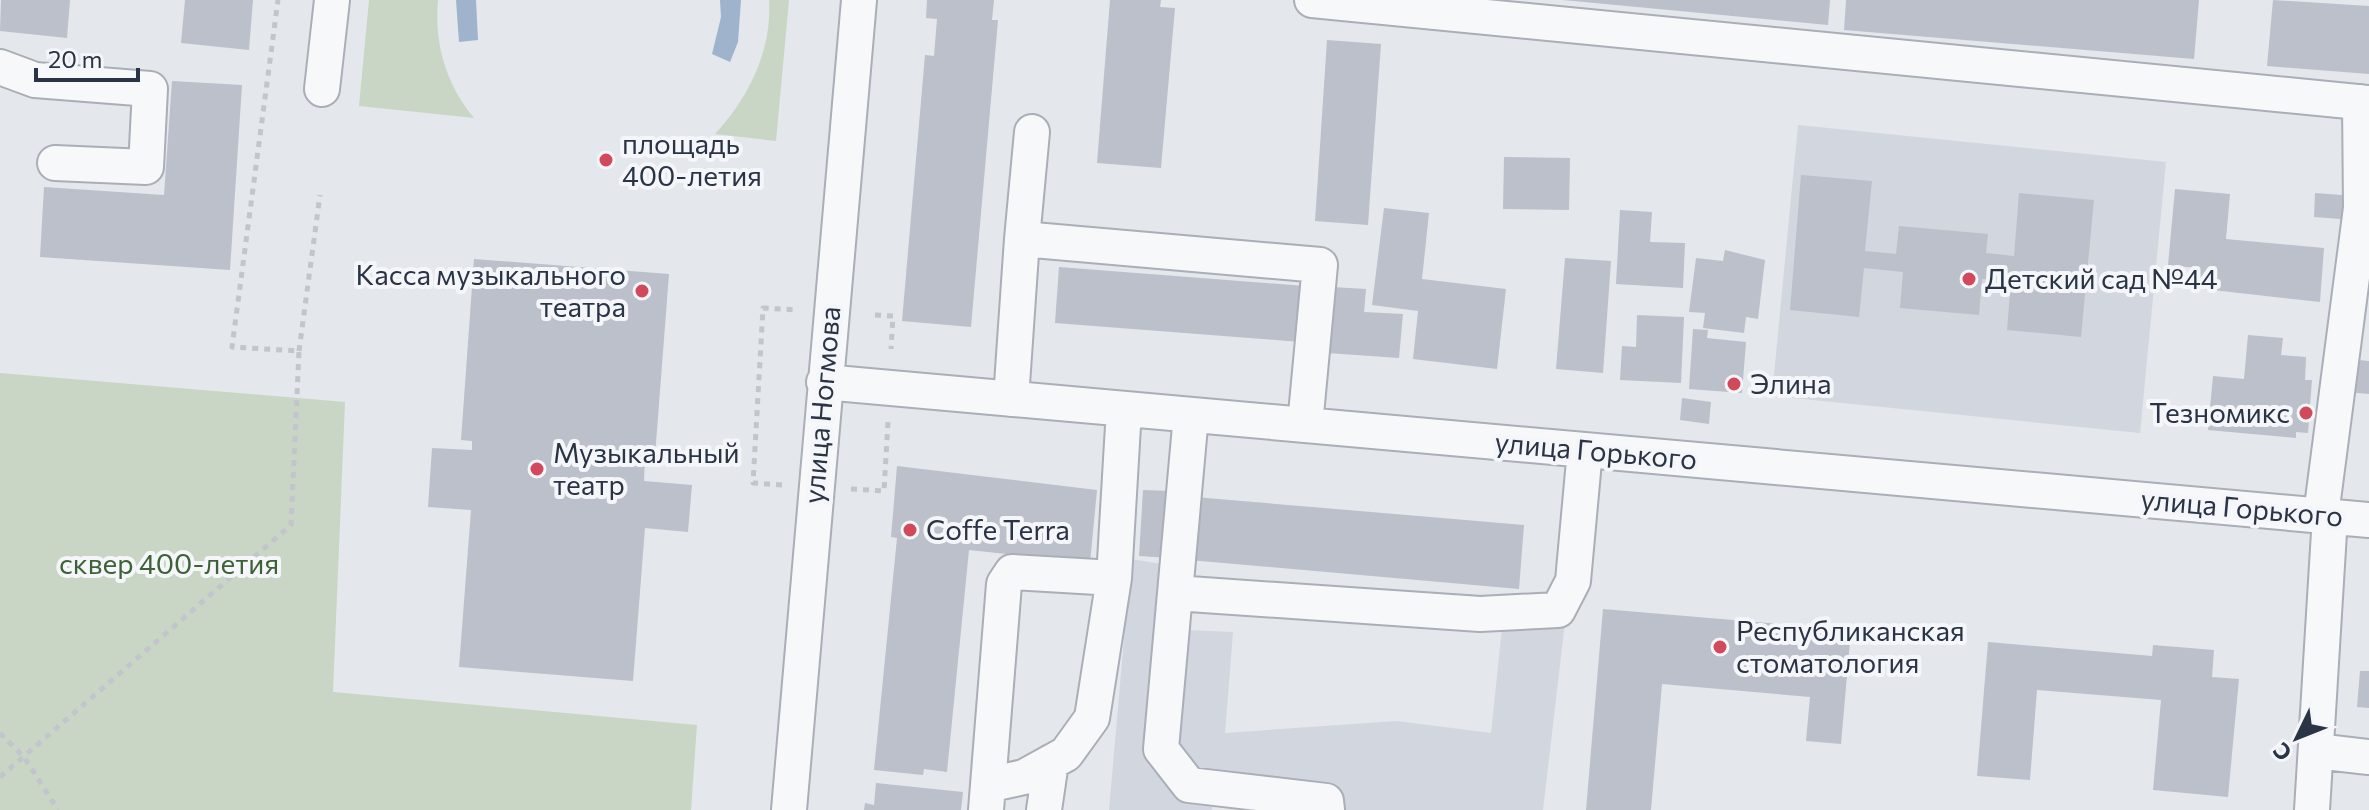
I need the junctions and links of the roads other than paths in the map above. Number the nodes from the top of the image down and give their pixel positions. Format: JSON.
{"nodes":[{"id":1,"x":332,"y":0,"type":"edge"},
{"id":2,"x":859,"y":0,"type":"edge"},
{"id":3,"x":1312,"y":0,"type":"edge"},
{"id":4,"x":0,"y":67,"type":"edge"},
{"id":5,"x":322,"y":89,"type":"dead end"},
{"id":6,"x":2364,"y":103,"type":"edge"},
{"id":7,"x":1032,"y":132,"type":"dead end"},
{"id":8,"x":55,"y":163,"type":"dead end"},
{"id":9,"x":1022,"y":239,"type":"junction"},
{"id":10,"x":824,"y":382,"type":"junction"},
{"id":11,"x":1011,"y":399,"type":"junction"},
{"id":12,"x":1124,"y":409,"type":"junction"},
{"id":13,"x":1191,"y":415,"type":"junction"},
{"id":14,"x":1305,"y":425,"type":"junction"},
{"id":15,"x":1585,"y":450,"type":"junction"},
{"id":16,"x":2325,"y":516,"type":"junction"},
{"id":17,"x":2369,"y":520,"type":"edge"},
{"id":18,"x":1114,"y":578,"type":"junction"},
{"id":19,"x":1175,"y":593,"type":"junction"},
{"id":20,"x":2316,"y":751,"type":"junction"},
{"id":21,"x":2369,"y":757,"type":"edge"},
{"id":22,"x":1051,"y":762,"type":"junction"},
{"id":23,"x":987,"y":798,"type":"edge"},
{"id":24,"x":1206,"y":798,"type":"edge"},
{"id":25,"x":789,"y":810,"type":"edge"},
{"id":26,"x":1044,"y":810,"type":"edge"},
{"id":27,"x":1327,"y":810,"type":"edge"},
{"id":28,"x":2312,"y":810,"type":"edge"}],
"edges":[{"from":1,"to":5,"type":"street"},
{"from":2,"to":10,"type":"street","name":"улица Ногмова"},
{"from":3,"to":6,"type":"street"},
{"from":4,"to":8,"type":"street"},
{"from":6,"to":16,"type":"street"},
{"from":7,"to":9,"type":"street"},
{"from":9,"to":11,"type":"street"},
{"from":9,"to":14,"type":"street"},
{"from":10,"to":11,"type":"street","name":"улица Горького"},
{"from":10,"to":25,"type":"street","name":"улица Ногмова"},
{"from":11,"to":12,"type":"street","name":"улица Горького"},
{"from":12,"to":13,"type":"street","name":"улица Горького"},
{"from":12,"to":18,"type":"street"},
{"from":13,"to":14,"type":"street","name":"улица Горького"},
{"from":13,"to":19,"type":"street"},
{"from":14,"to":15,"type":"street","name":"улица Горького"},
{"from":15,"to":16,"type":"street","name":"улица Горького"},
{"from":15,"to":19,"type":"street"},
{"from":16,"to":17,"type":"street","name":"улица Горького"},
{"from":16,"to":20,"type":"street"},
{"from":18,"to":22,"type":"street"},
{"from":18,"to":23,"type":"street"},
{"from":19,"to":24,"type":"street"},
{"from":20,"to":21,"type":"street"},
{"from":20,"to":28,"type":"street"},
{"from":22,"to":23,"type":"street"},
{"from":22,"to":26,"type":"street"},
{"from":24,"to":27,"type":"street"}]}
